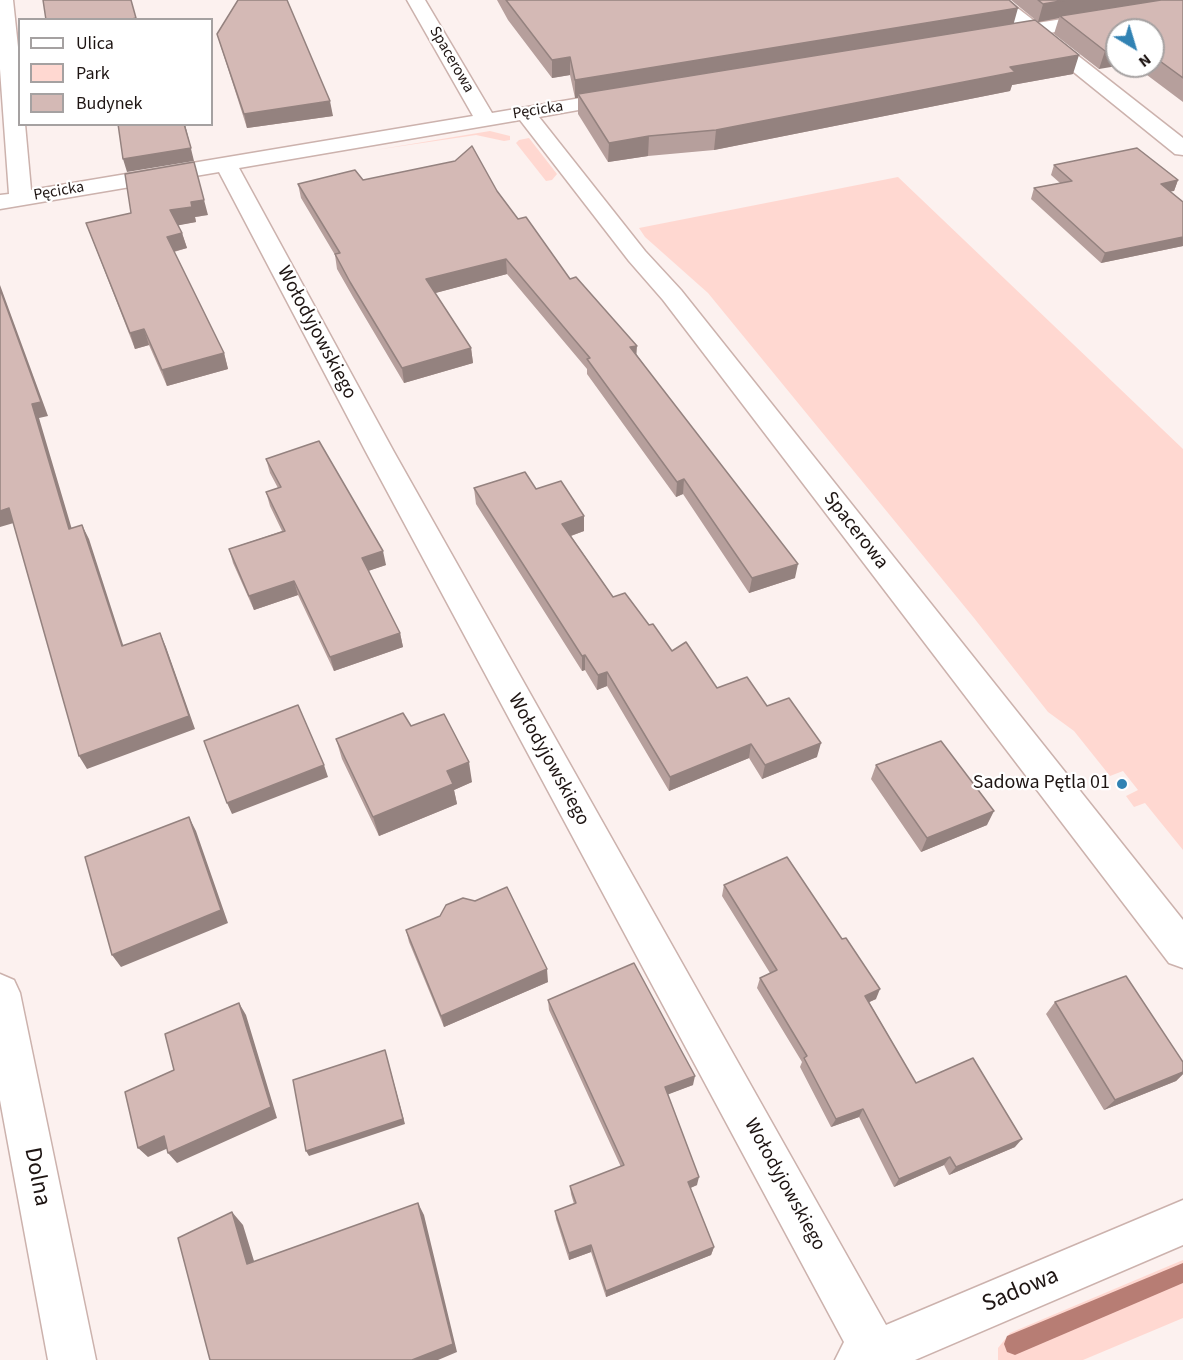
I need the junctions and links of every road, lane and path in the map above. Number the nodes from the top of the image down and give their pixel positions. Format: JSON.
{"nodes":[{"id":1,"x":416,"y":0,"type":"edge"},
{"id":2,"x":996,"y":0,"type":"edge"},
{"id":3,"x":3,"y":4,"type":"edge"},
{"id":4,"x":1183,"y":5,"type":"edge"},
{"id":5,"x":1033,"y":29,"type":"junction"},
{"id":6,"x":986,"y":37,"type":"edge"},
{"id":7,"x":644,"y":94,"type":"edge"},
{"id":8,"x":525,"y":113,"type":"junction"},
{"id":9,"x":486,"y":120,"type":"junction"},
{"id":10,"x":1183,"y":149,"type":"edge"},
{"id":11,"x":226,"y":164,"type":"junction"},
{"id":12,"x":11,"y":200,"type":"edge"},
{"id":13,"x":1183,"y":950,"type":"edge"},
{"id":14,"x":0,"y":997,"type":"edge"},
{"id":15,"x":1183,"y":1222,"type":"edge"},
{"id":16,"x":868,"y":1356,"type":"edge"},
{"id":17,"x":72,"y":1360,"type":"edge"}],
"edges":[{"from":1,"to":9,"type":"street","name":"Spacerowa"},
{"from":2,"to":5,"type":"street"},
{"from":3,"to":12,"type":"street"},
{"from":4,"to":5,"type":"street"},
{"from":5,"to":6,"type":"street"},
{"from":5,"to":10,"type":"street"},
{"from":7,"to":8,"type":"street","name":"Pęcicka"},
{"from":8,"to":9,"type":"street","name":"Pęcicka"},
{"from":8,"to":13,"type":"street","name":"Spacerowa"},
{"from":9,"to":11,"type":"street","name":"Pęcicka"},
{"from":11,"to":12,"type":"street","name":"Pęcicka"},
{"from":11,"to":16,"type":"street","name":"Wołodyjowskiego"},
{"from":14,"to":17,"type":"street","name":"Dolna"},
{"from":15,"to":16,"type":"street","name":"Sadowa"}]}
